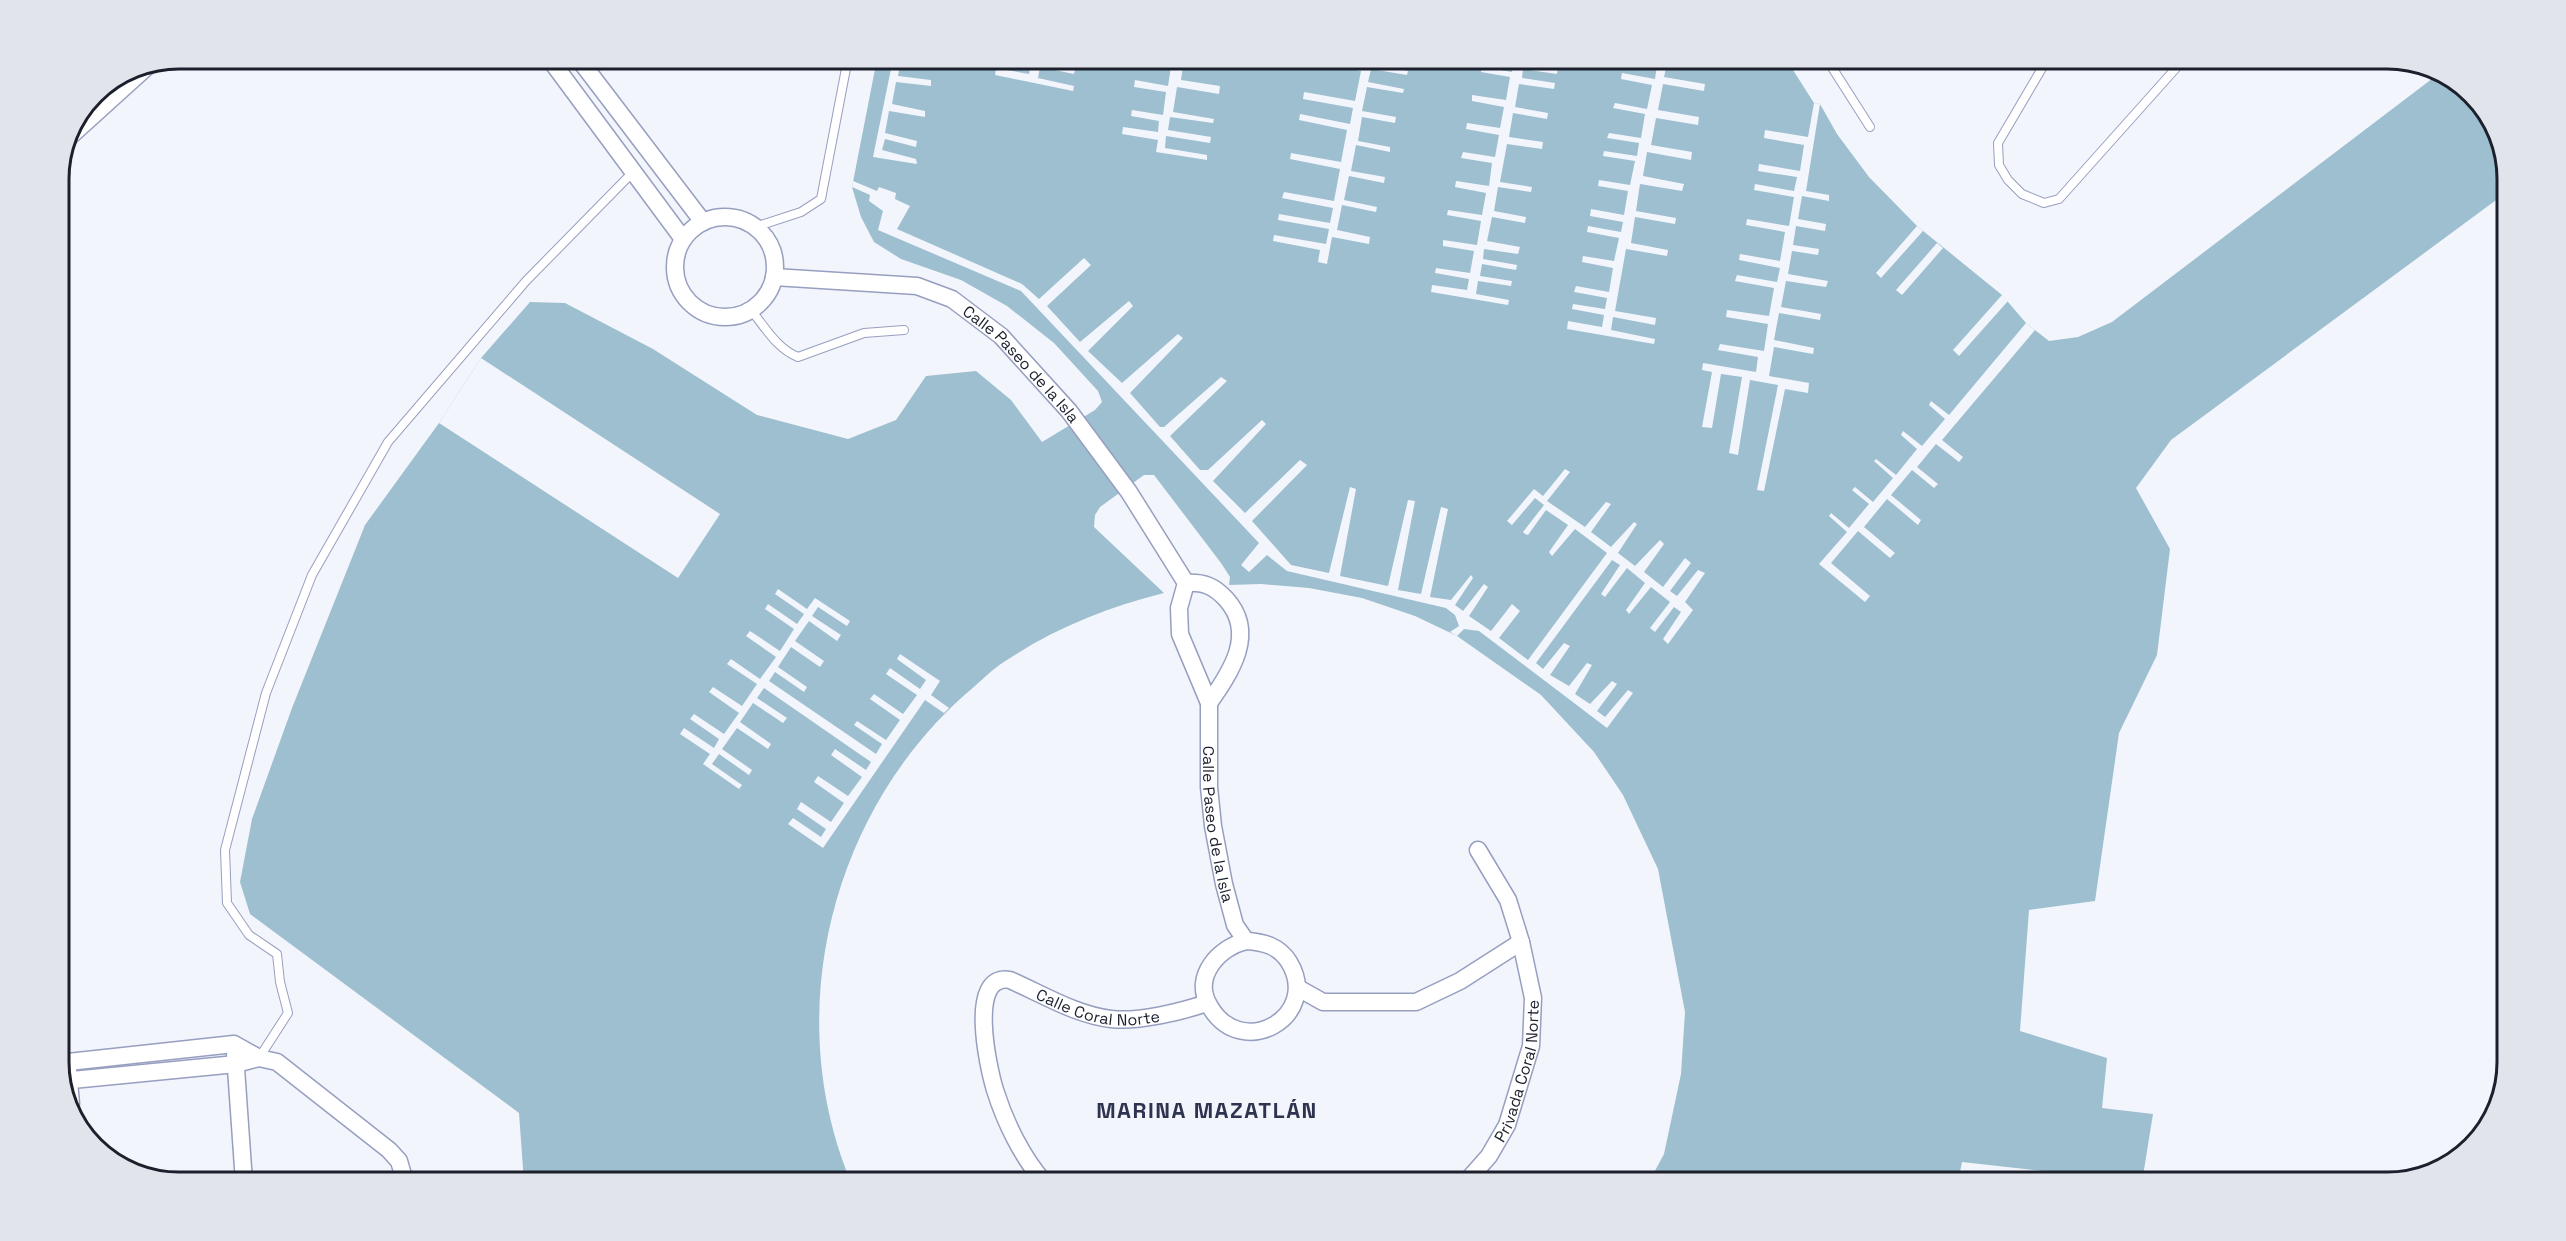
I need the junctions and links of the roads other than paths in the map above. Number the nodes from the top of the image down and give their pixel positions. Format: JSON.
{"nodes":[{"id":1,"x":557,"y":69,"type":"edge"},
{"id":2,"x":586,"y":69,"type":"edge"},
{"id":3,"x":846,"y":69,"type":"edge"},
{"id":4,"x":1833,"y":69,"type":"edge"},
{"id":5,"x":2042,"y":69,"type":"edge"},
{"id":6,"x":2175,"y":69,"type":"edge"},
{"id":7,"x":134,"y":79,"type":"edge"},
{"id":8,"x":84,"y":123,"type":"edge"},
{"id":9,"x":1870,"y":127,"type":"dead end"},
{"id":10,"x":634,"y":171,"type":"junction"},
{"id":11,"x":703,"y":222,"type":"junction"},
{"id":12,"x":755,"y":227,"type":"junction"},
{"id":13,"x":683,"y":239,"type":"junction"},
{"id":14,"x":774,"y":277,"type":"junction"},
{"id":15,"x":751,"y":310,"type":"junction"},
{"id":16,"x":904,"y":330,"type":"dead end"},
{"id":17,"x":1186,"y":583,"type":"junction"},
{"id":18,"x":1209,"y":703,"type":"junction"},
{"id":19,"x":1478,"y":850,"type":"dead end"},
{"id":20,"x":1246,"y":940,"type":"junction"},
{"id":21,"x":1521,"y":942,"type":"junction"},
{"id":22,"x":1299,"y":988,"type":"junction"},
{"id":23,"x":1207,"y":1003,"type":"junction"},
{"id":24,"x":234,"y":1044,"type":"junction"},
{"id":25,"x":259,"y":1058,"type":"junction"},
{"id":26,"x":69,"y":1062,"type":"edge"},
{"id":27,"x":236,"y":1064,"type":"junction"},
{"id":28,"x":71,"y":1080,"type":"edge"},
{"id":29,"x":243,"y":1172,"type":"edge"},
{"id":30,"x":402,"y":1172,"type":"edge"},
{"id":31,"x":1035,"y":1172,"type":"edge"},
{"id":32,"x":1475,"y":1172,"type":"edge"}],
"edges":[{"from":1,"to":10,"type":"street"},
{"from":2,"to":11,"type":"street"},
{"from":3,"to":12,"type":"lane"},
{"from":4,"to":9,"type":"lane"},
{"from":5,"to":6,"type":"lane"},
{"from":7,"to":8,"type":"street"},
{"from":10,"to":13,"type":"street"},
{"from":10,"to":25,"type":"lane"},
{"from":11,"to":12,"type":"street"},
{"from":11,"to":13,"type":"street"},
{"from":12,"to":14,"type":"street"},
{"from":13,"to":15,"type":"street"},
{"from":14,"to":15,"type":"street"},
{"from":14,"to":17,"type":"street","name":"Calle Paseo de la Isla"},
{"from":15,"to":16,"type":"lane"},
{"from":17,"to":18,"type":"street","name":"Calle Paseo de la Isla"},
{"from":17,"to":18,"type":"street"},
{"from":18,"to":20,"type":"street","name":"Calle Paseo de la Isla"},
{"from":19,"to":21,"type":"street","name":"Privada Coral Norte"},
{"from":20,"to":22,"type":"street"},
{"from":20,"to":23,"type":"street"},
{"from":21,"to":22,"type":"street"},
{"from":21,"to":32,"type":"street","name":"Privada Coral Norte"},
{"from":22,"to":23,"type":"street"},
{"from":23,"to":31,"type":"street","name":"Calle Coral Norte"},
{"from":24,"to":25,"type":"street"},
{"from":24,"to":26,"type":"street"},
{"from":24,"to":27,"type":"street"},
{"from":25,"to":27,"type":"street"},
{"from":25,"to":30,"type":"street"},
{"from":27,"to":28,"type":"street"},
{"from":27,"to":29,"type":"street"}]}
